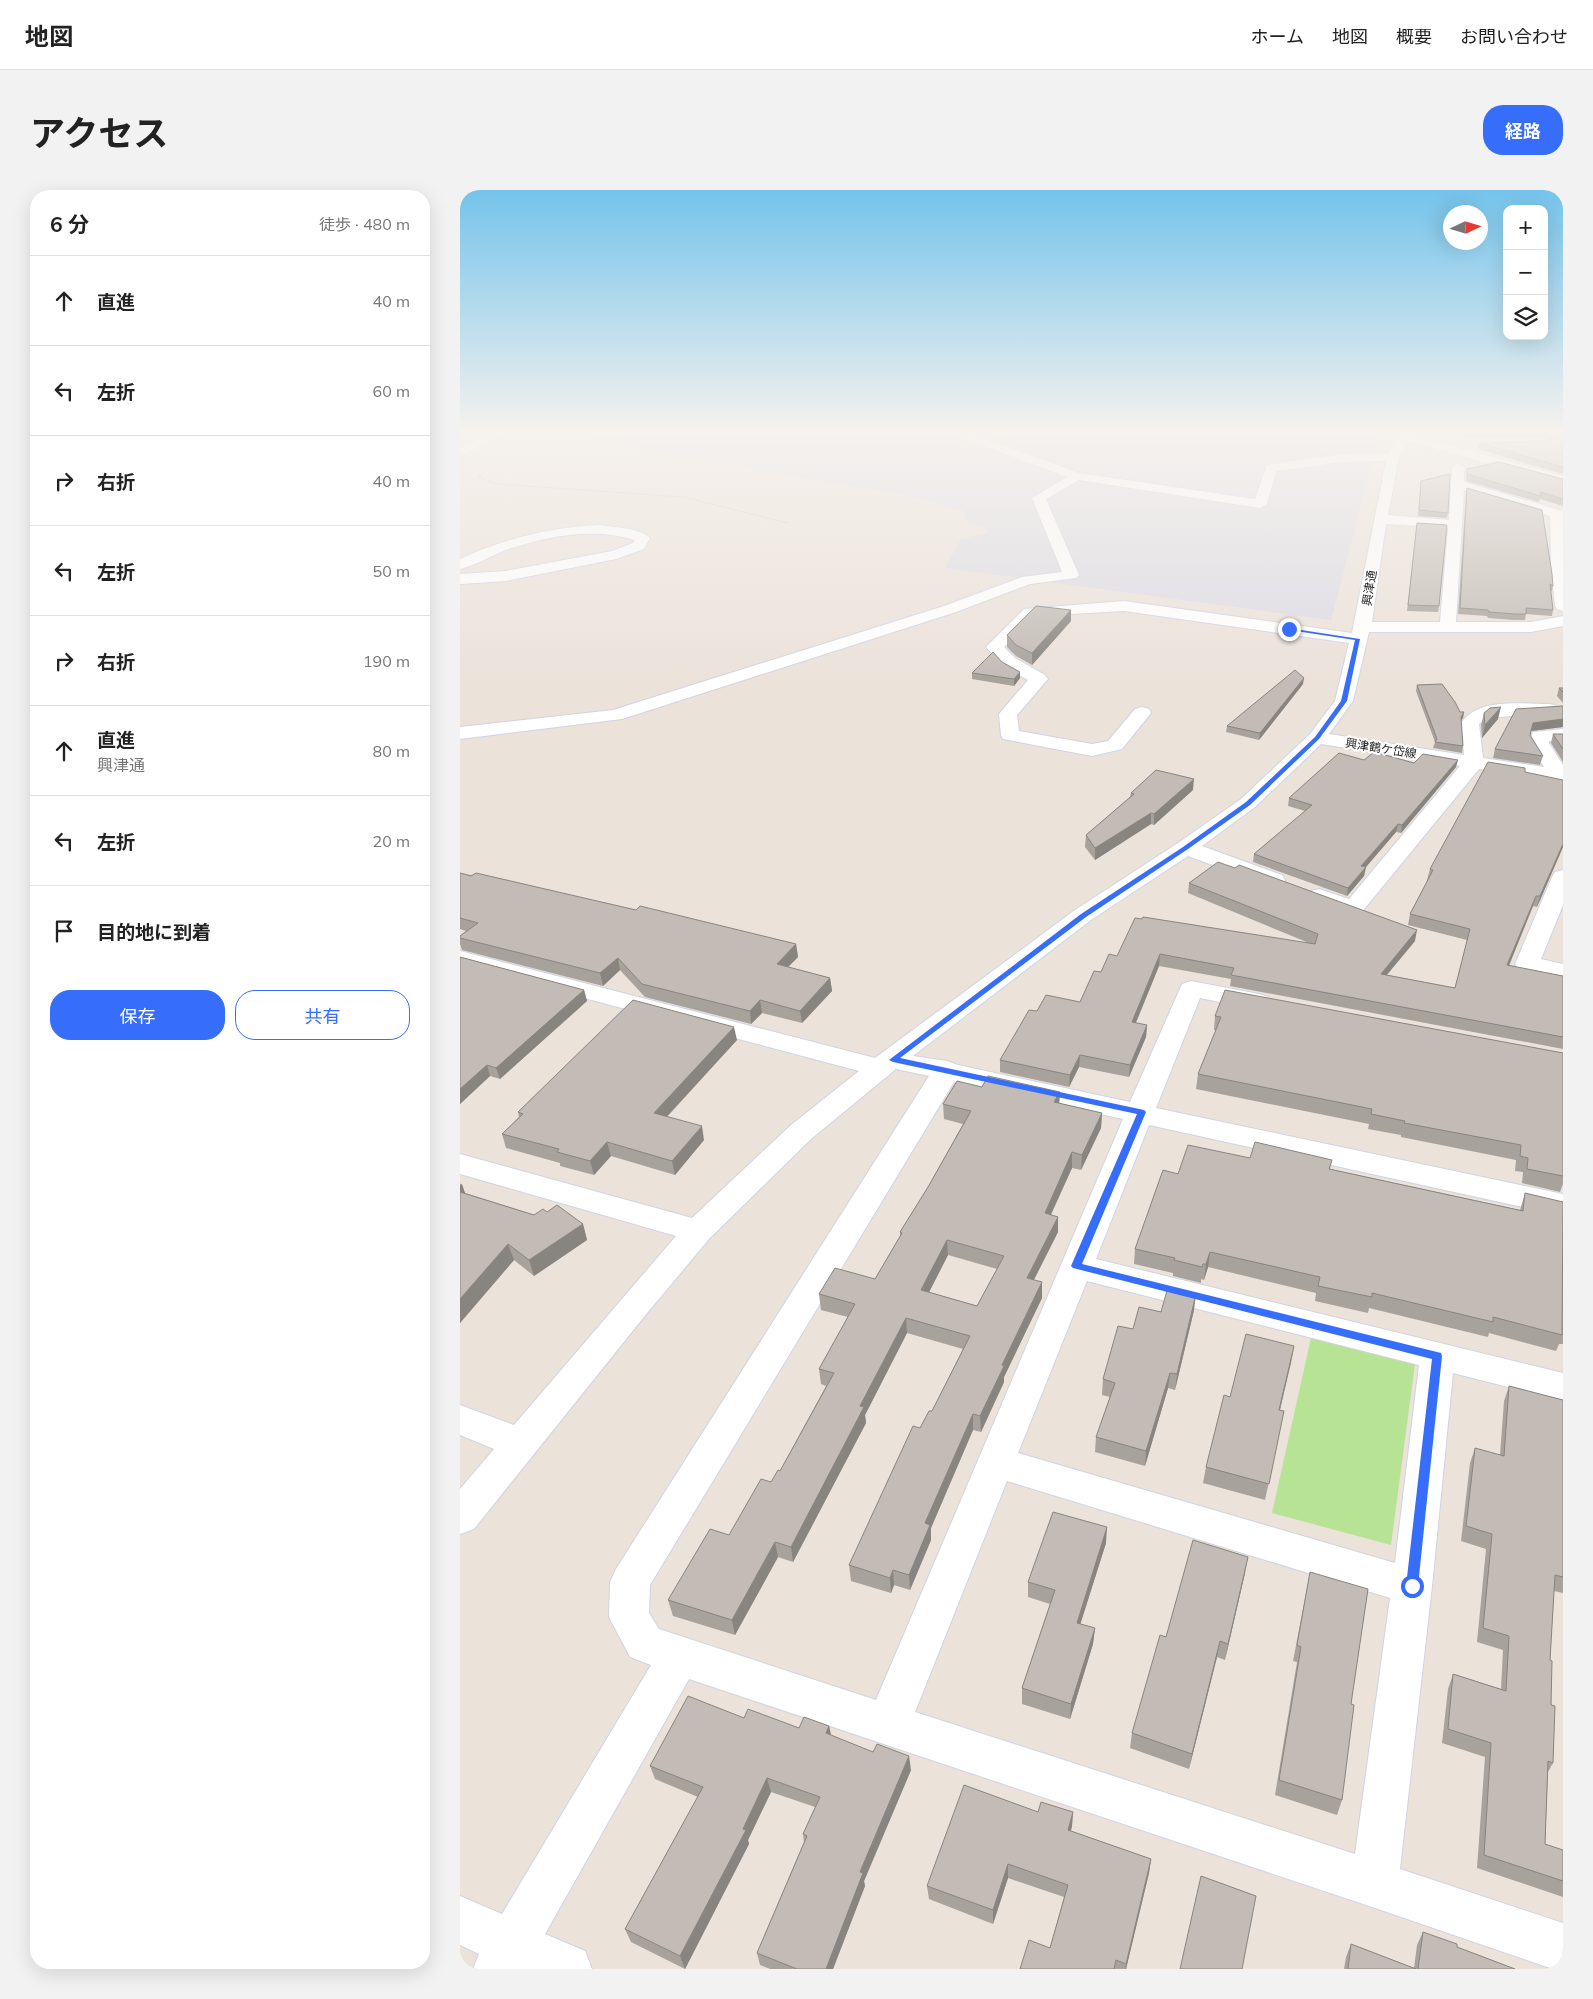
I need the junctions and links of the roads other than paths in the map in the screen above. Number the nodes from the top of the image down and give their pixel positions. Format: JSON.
{"nodes":[{"id":1,"x":1046,"y":515,"type":"edge"},
{"id":2,"x":1381,"y":515,"type":"edge"},
{"id":3,"x":1455,"y":515,"type":"edge"},
{"id":4,"x":1560,"y":515,"type":"edge"},
{"id":5,"x":1380,"y":519,"type":"junction"},
{"id":6,"x":1454,"y":524,"type":"junction"},
{"id":7,"x":460,"y":565,"type":"edge"},
{"id":8,"x":1561,"y":566,"type":"edge"},
{"id":9,"x":460,"y":579,"type":"edge"},
{"id":10,"x":1563,"y":606,"type":"edge"},
{"id":11,"x":1563,"y":620,"type":"edge"},
{"id":12,"x":1448,"y":627,"type":"junction"},
{"id":13,"x":1360,"y":633,"type":"junction"},
{"id":14,"x":1549,"y":709,"type":"edge"},
{"id":15,"x":1142,"y":713,"type":"dead end"},
{"id":16,"x":460,"y":733,"type":"edge"},
{"id":17,"x":1563,"y":735,"type":"edge"},
{"id":18,"x":1317,"y":738,"type":"junction"},
{"id":19,"x":1474,"y":762,"type":"junction"},
{"id":20,"x":1562,"y":776,"type":"edge"},
{"id":21,"x":1186,"y":848,"type":"junction"},
{"id":22,"x":1563,"y":877,"type":"edge"},
{"id":23,"x":460,"y":958,"type":"edge"},
{"id":24,"x":1563,"y":971,"type":"edge"},
{"id":25,"x":1279,"y":1006,"type":"edge"},
{"id":26,"x":887,"y":1064,"type":"junction"},
{"id":27,"x":947,"y":1070,"type":"junction"},
{"id":28,"x":1142,"y":1112,"type":"junction"},
{"id":29,"x":460,"y":1164,"type":"edge"},
{"id":30,"x":1563,"y":1205,"type":"edge"},
{"id":31,"x":698,"y":1231,"type":"junction"},
{"id":32,"x":1076,"y":1266,"type":"junction"},
{"id":33,"x":1437,"y":1356,"type":"junction"},
{"id":34,"x":1563,"y":1386,"type":"edge"},
{"id":35,"x":461,"y":1421,"type":"edge"},
{"id":36,"x":520,"y":1443,"type":"junction"},
{"id":37,"x":995,"y":1462,"type":"junction"},
{"id":38,"x":460,"y":1517,"type":"edge"},
{"id":39,"x":1412,"y":1586,"type":"junction"},
{"id":40,"x":679,"y":1656,"type":"junction"},
{"id":41,"x":888,"y":1724,"type":"junction"},
{"id":42,"x":1375,"y":1884,"type":"junction"},
{"id":43,"x":460,"y":1920,"type":"edge"},
{"id":44,"x":1563,"y":1948,"type":"edge"},
{"id":45,"x":505,"y":1956,"type":"edge"},
{"id":46,"x":567,"y":1969,"type":"edge"}],
"edges":[{"from":1,"to":16,"type":"street"},
{"from":2,"to":5,"type":"street","name":"興津通"},
{"from":3,"to":6,"type":"street"},
{"from":4,"to":8,"type":"street"},
{"from":5,"to":6,"type":"street"},
{"from":5,"to":13,"type":"street","name":"興津通"},
{"from":6,"to":12,"type":"street"},
{"from":7,"to":9,"type":"street"},
{"from":8,"to":10,"type":"street"},
{"from":11,"to":12,"type":"street"},
{"from":12,"to":13,"type":"street"},
{"from":13,"to":15,"type":"street"},
{"from":13,"to":18,"type":"street","name":"興津通"},
{"from":14,"to":19,"type":"street"},
{"from":17,"to":20,"type":"street"},
{"from":18,"to":19,"type":"street","name":"興津鶴ケ岱線"},
{"from":18,"to":21,"type":"street","name":"興津通"},
{"from":19,"to":20,"type":"street","name":"興津鶴ケ岱線"},
{"from":19,"to":21,"type":"street"},
{"from":21,"to":26,"type":"street","name":"興津通"},
{"from":22,"to":24,"type":"street"},
{"from":23,"to":26,"type":"street"},
{"from":25,"to":28,"type":"street"},
{"from":26,"to":27,"type":"street"},
{"from":26,"to":31,"type":"street","name":"興津通"},
{"from":27,"to":28,"type":"street"},
{"from":27,"to":40,"type":"street"},
{"from":28,"to":30,"type":"street"},
{"from":28,"to":32,"type":"street"},
{"from":29,"to":31,"type":"street"},
{"from":31,"to":36,"type":"street","name":"興津通"},
{"from":32,"to":33,"type":"street"},
{"from":32,"to":37,"type":"street"},
{"from":33,"to":34,"type":"street"},
{"from":33,"to":39,"type":"street"},
{"from":35,"to":36,"type":"street"},
{"from":36,"to":38,"type":"street","name":"興津通"},
{"from":37,"to":39,"type":"street"},
{"from":37,"to":41,"type":"street"},
{"from":39,"to":42,"type":"street"},
{"from":40,"to":41,"type":"street"},
{"from":40,"to":45,"type":"street"},
{"from":41,"to":42,"type":"street"},
{"from":42,"to":44,"type":"street"},
{"from":43,"to":45,"type":"street"},
{"from":45,"to":46,"type":"street"}]}
